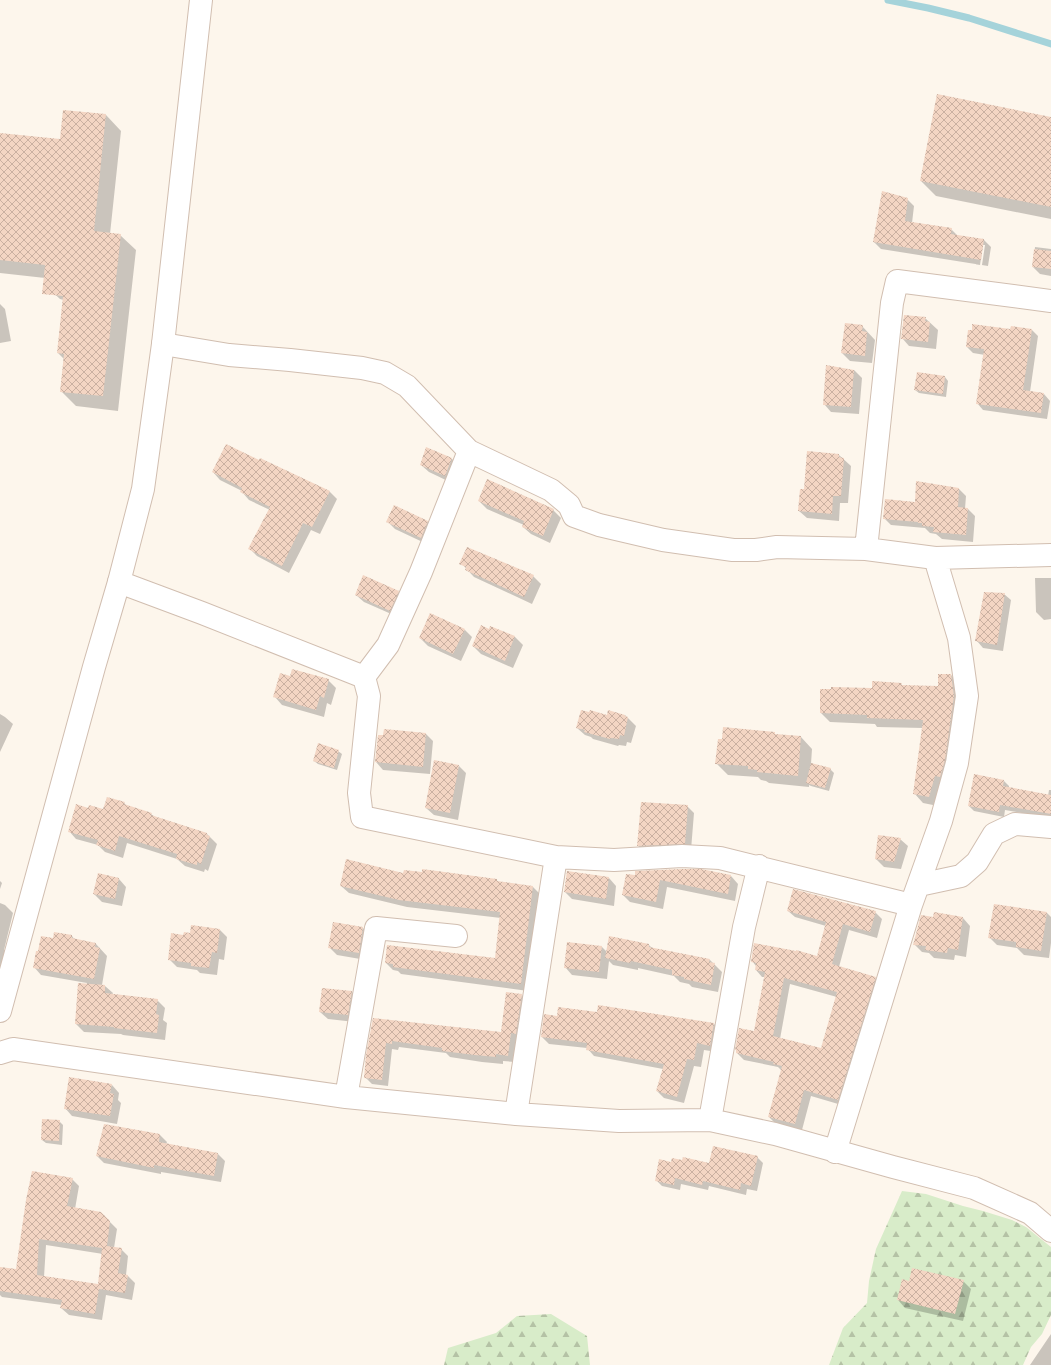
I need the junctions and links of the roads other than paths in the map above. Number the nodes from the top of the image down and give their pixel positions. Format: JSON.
{"nodes":[{"id":1,"x":201,"y":0,"type":"edge"},
{"id":2,"x":1051,"y":301,"type":"edge"},
{"id":3,"x":163,"y":344,"type":"junction"},
{"id":4,"x":469,"y":451,"type":"junction"},
{"id":5,"x":866,"y":549,"type":"junction"},
{"id":6,"x":1051,"y":555,"type":"edge"},
{"id":7,"x":935,"y":558,"type":"junction"},
{"id":8,"x":119,"y":582,"type":"junction"},
{"id":9,"x":364,"y":677,"type":"junction"},
{"id":10,"x":1051,"y":827,"type":"edge"},
{"id":11,"x":556,"y":857,"type":"junction"},
{"id":12,"x":759,"y":866,"type":"junction"},
{"id":13,"x":915,"y":895,"type":"junction"},
{"id":14,"x":456,"y":936,"type":"dead end"},
{"id":15,"x":0,"y":1011,"type":"edge"},
{"id":16,"x":0,"y":1052,"type":"edge"},
{"id":17,"x":346,"y":1096,"type":"junction"},
{"id":18,"x":516,"y":1114,"type":"junction"},
{"id":19,"x":710,"y":1120,"type":"junction"},
{"id":20,"x":835,"y":1152,"type":"junction"},
{"id":21,"x":1051,"y":1232,"type":"edge"}],
"edges":[{"from":1,"to":3,"type":"street"},
{"from":2,"to":5,"type":"street"},
{"from":3,"to":4,"type":"street"},
{"from":3,"to":8,"type":"street"},
{"from":4,"to":5,"type":"street"},
{"from":4,"to":9,"type":"street"},
{"from":5,"to":7,"type":"street"},
{"from":6,"to":7,"type":"street"},
{"from":7,"to":13,"type":"street"},
{"from":8,"to":9,"type":"street"},
{"from":8,"to":15,"type":"street"},
{"from":9,"to":11,"type":"street"},
{"from":10,"to":13,"type":"street"},
{"from":11,"to":12,"type":"street"},
{"from":11,"to":18,"type":"street"},
{"from":12,"to":13,"type":"street"},
{"from":12,"to":19,"type":"street"},
{"from":13,"to":20,"type":"street"},
{"from":14,"to":17,"type":"street"},
{"from":16,"to":17,"type":"street"},
{"from":17,"to":18,"type":"street"},
{"from":18,"to":19,"type":"street"},
{"from":19,"to":20,"type":"street"},
{"from":20,"to":21,"type":"street"}]}
